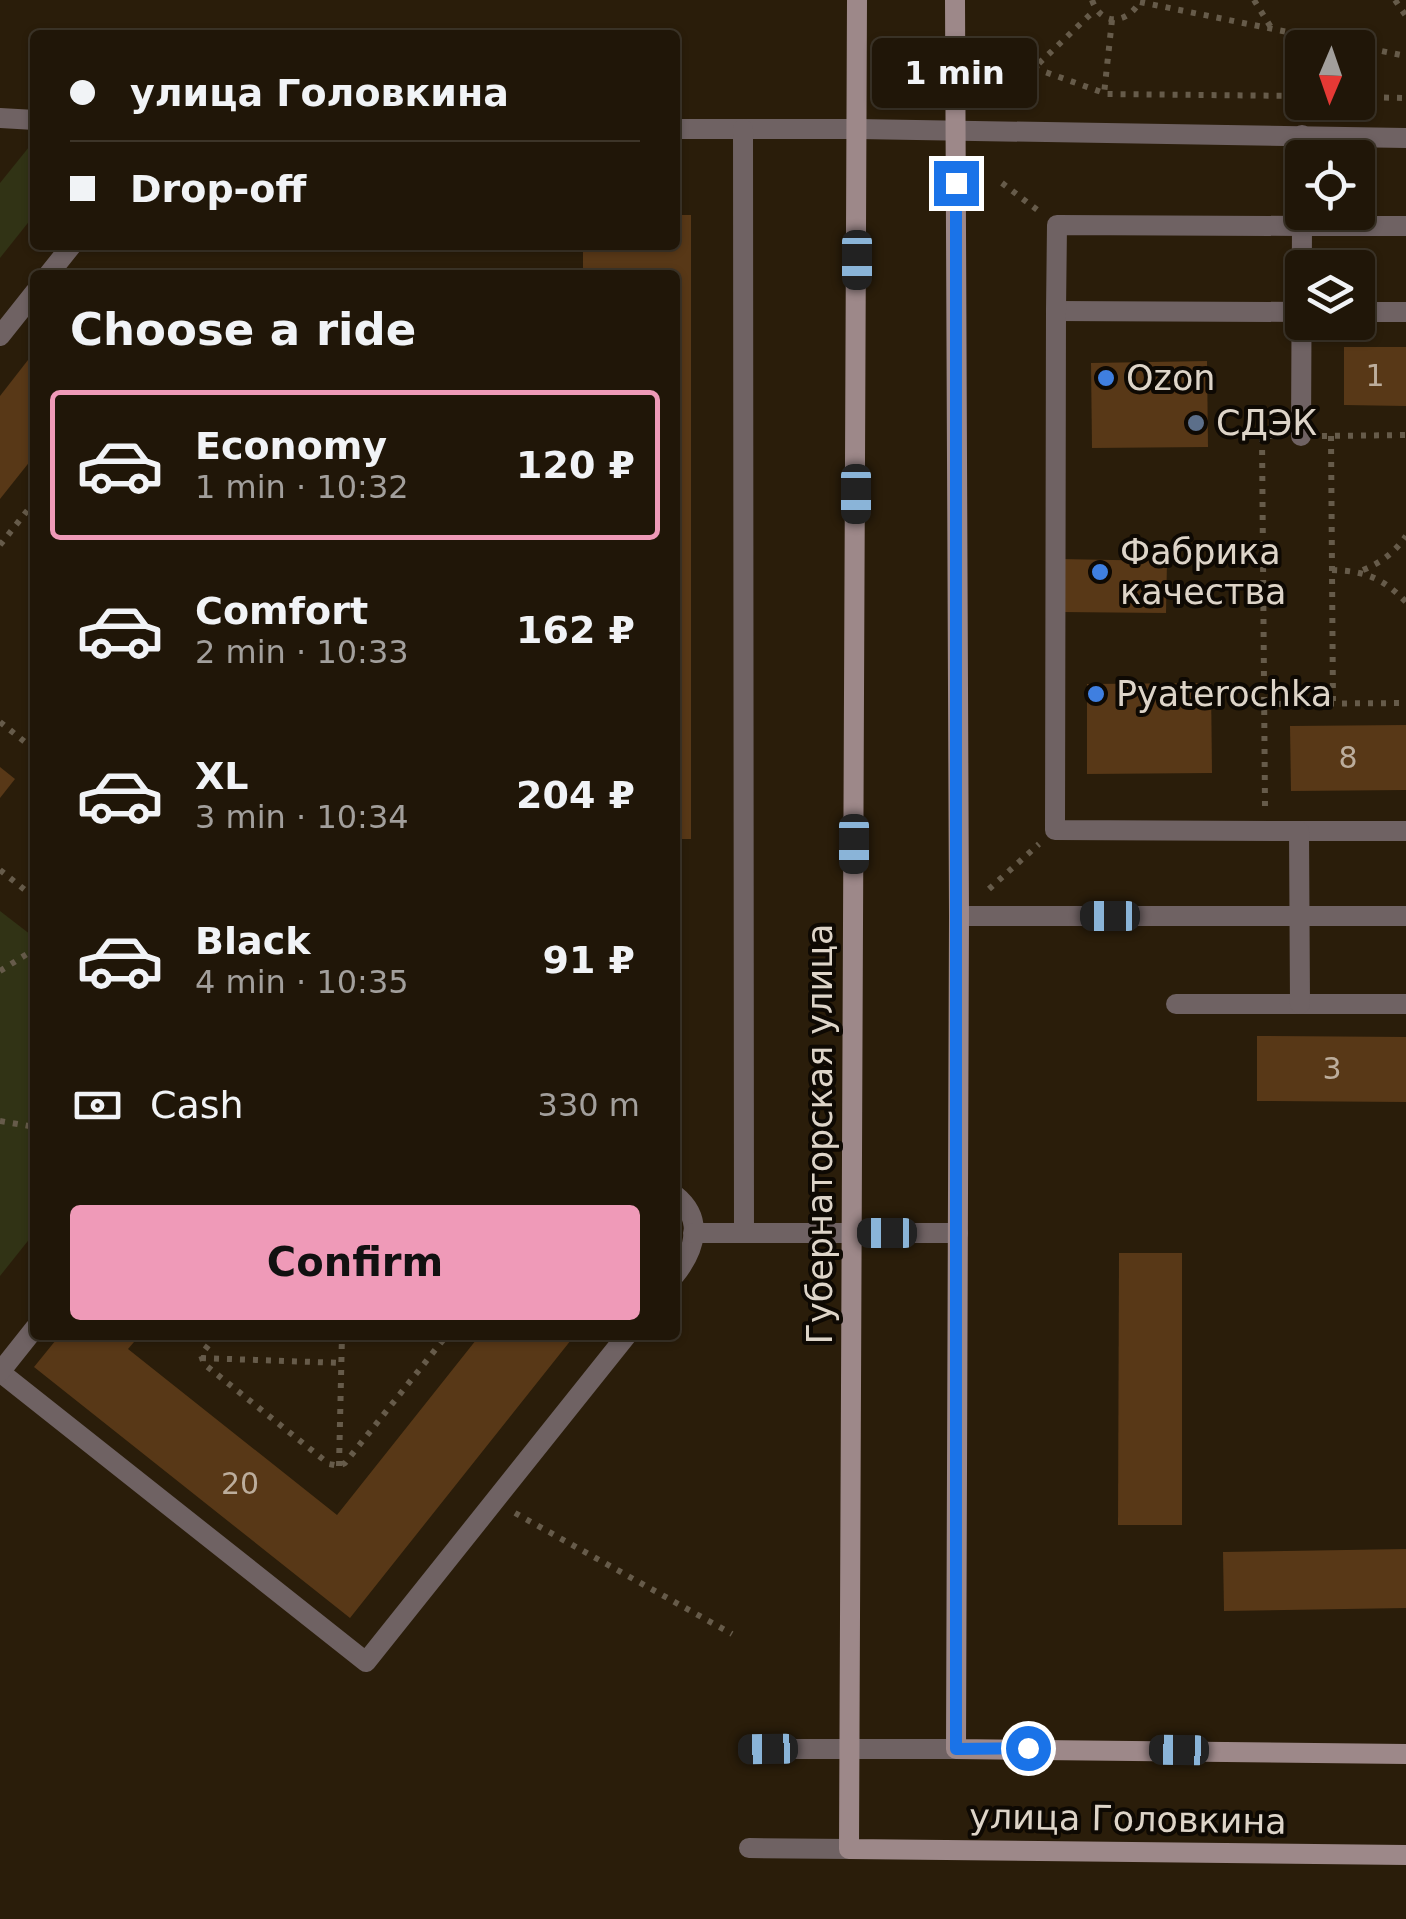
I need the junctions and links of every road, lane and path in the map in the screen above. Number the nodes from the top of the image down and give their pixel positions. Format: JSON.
{"nodes":[{"id":1,"x":857,"y":0,"type":"edge"},
{"id":2,"x":956,"y":0,"type":"edge"},
{"id":3,"x":1092,"y":0,"type":"edge"},
{"id":4,"x":1254,"y":0,"type":"edge"},
{"id":5,"x":1395,"y":0,"type":"edge"},
{"id":6,"x":1140,"y":1,"type":"edge"},
{"id":7,"x":1095,"y":10,"type":"junction"},
{"id":8,"x":1406,"y":16,"type":"edge"},
{"id":9,"x":1112,"y":20,"type":"junction"},
{"id":10,"x":1272,"y":29,"type":"junction"},
{"id":11,"x":1406,"y":56,"type":"edge"},
{"id":12,"x":1034,"y":68,"type":"junction"},
{"id":13,"x":1002,"y":70,"type":"dead end"},
{"id":14,"x":1104,"y":94,"type":"junction"},
{"id":15,"x":1285,"y":96,"type":"edge"},
{"id":16,"x":1375,"y":97,"type":"edge"},
{"id":17,"x":1406,"y":98,"type":"edge"},
{"id":18,"x":0,"y":118,"type":"edge"},
{"id":19,"x":30,"y":120,"type":"edge"},
{"id":20,"x":858,"y":128,"type":"junction"},
{"id":21,"x":680,"y":129,"type":"edge"},
{"id":22,"x":744,"y":129,"type":"junction"},
{"id":23,"x":956,"y":129,"type":"junction"},
{"id":24,"x":1302,"y":135,"type":"junction"},
{"id":25,"x":1406,"y":138,"type":"edge"},
{"id":26,"x":1302,"y":140,"type":"edge"},
{"id":27,"x":1002,"y":183,"type":"dead end"},
{"id":28,"x":1056,"y":225,"type":"junction"},
{"id":29,"x":1285,"y":226,"type":"edge"},
{"id":30,"x":1375,"y":226,"type":"edge"},
{"id":31,"x":1406,"y":226,"type":"edge"},
{"id":32,"x":68,"y":250,"type":"edge"},
{"id":33,"x":52,"y":270,"type":"edge"},
{"id":34,"x":30,"y":301,"type":"edge"},
{"id":35,"x":1056,"y":311,"type":"junction"},
{"id":36,"x":1285,"y":312,"type":"edge"},
{"id":37,"x":1375,"y":312,"type":"edge"},
{"id":38,"x":1406,"y":312,"type":"edge"},
{"id":39,"x":0,"y":336,"type":"edge"},
{"id":40,"x":1302,"y":340,"type":"edge"},
{"id":41,"x":1406,"y":435,"type":"edge"},
{"id":42,"x":1301,"y":436,"type":"junction"},
{"id":43,"x":1331,"y":436,"type":"junction"},
{"id":44,"x":30,"y":507,"type":"edge"},
{"id":45,"x":1406,"y":536,"type":"edge"},
{"id":46,"x":0,"y":544,"type":"edge"},
{"id":47,"x":1332,"y":570,"type":"junction"},
{"id":48,"x":1362,"y":570,"type":"junction"},
{"id":49,"x":1406,"y":602,"type":"edge"},
{"id":50,"x":1406,"y":703,"type":"edge"},
{"id":51,"x":1264,"y":704,"type":"junction"},
{"id":52,"x":1333,"y":704,"type":"junction"},
{"id":53,"x":0,"y":722,"type":"edge"},
{"id":54,"x":30,"y":746,"type":"edge"},
{"id":55,"x":1055,"y":830,"type":"junction"},
{"id":56,"x":1265,"y":830,"type":"junction"},
{"id":57,"x":1299,"y":831,"type":"junction"},
{"id":58,"x":1406,"y":831,"type":"edge"},
{"id":59,"x":0,"y":870,"type":"edge"},
{"id":60,"x":30,"y":894,"type":"edge"},
{"id":61,"x":1299,"y":914,"type":"junction"},
{"id":62,"x":959,"y":916,"type":"junction"},
{"id":63,"x":1406,"y":916,"type":"edge"},
{"id":64,"x":30,"y":953,"type":"edge"},
{"id":65,"x":0,"y":972,"type":"edge"},
{"id":66,"x":1176,"y":1004,"type":"dead end"},
{"id":67,"x":1300,"y":1004,"type":"junction"},
{"id":68,"x":1406,"y":1004,"type":"edge"},
{"id":69,"x":0,"y":1122,"type":"edge"},
{"id":70,"x":30,"y":1126,"type":"edge"},
{"id":71,"x":680,"y":1199,"type":"edge"},
{"id":72,"x":958,"y":1232,"type":"junction"},
{"id":73,"x":693,"y":1233,"type":"junction"},
{"id":74,"x":744,"y":1233,"type":"junction"},
{"id":75,"x":852,"y":1233,"type":"junction"},
{"id":76,"x":680,"y":1267,"type":"edge"},
{"id":77,"x":30,"y":1334,"type":"edge"},
{"id":78,"x":213,"y":1340,"type":"edge"},
{"id":79,"x":342,"y":1340,"type":"edge"},
{"id":80,"x":443,"y":1340,"type":"edge"},
{"id":81,"x":623,"y":1340,"type":"edge"},
{"id":82,"x":201,"y":1358,"type":"junction"},
{"id":83,"x":342,"y":1363,"type":"junction"},
{"id":84,"x":0,"y":1372,"type":"edge"},
{"id":85,"x":338,"y":1466,"type":"junction"},
{"id":86,"x":494,"y":1501,"type":"junction"},
{"id":87,"x":732,"y":1634,"type":"dead end"},
{"id":88,"x":956,"y":1749,"type":"junction"},
{"id":89,"x":748,"y":1750,"type":"dead end"},
{"id":90,"x":849,"y":1750,"type":"junction"},
{"id":91,"x":1406,"y":1754,"type":"edge"},
{"id":92,"x":750,"y":1848,"type":"dead end"},
{"id":93,"x":848,"y":1849,"type":"junction"},
{"id":94,"x":1406,"y":1855,"type":"edge"}],
"edges":[{"from":1,"to":20,"type":"street","name":"Губернаторская улица"},
{"from":2,"to":23,"type":"street"},
{"from":3,"to":7,"type":"path"},
{"from":4,"to":10,"type":"path"},
{"from":5,"to":8,"type":"path"},
{"from":6,"to":9,"type":"path"},
{"from":6,"to":10,"type":"path"},
{"from":7,"to":9,"type":"path"},
{"from":7,"to":12,"type":"path"},
{"from":9,"to":14,"type":"path"},
{"from":10,"to":11,"type":"path"},
{"from":12,"to":13,"type":"path"},
{"from":12,"to":14,"type":"path"},
{"from":14,"to":15,"type":"path"},
{"from":16,"to":17,"type":"path"},
{"from":18,"to":19,"type":"street"},
{"from":20,"to":22,"type":"street"},
{"from":20,"to":23,"type":"street"},
{"from":20,"to":75,"type":"street","name":"Губернаторская улица"},
{"from":21,"to":22,"type":"street"},
{"from":22,"to":74,"type":"street"},
{"from":23,"to":24,"type":"street"},
{"from":23,"to":62,"type":"street"},
{"from":24,"to":25,"type":"street"},
{"from":24,"to":26,"type":"street"},
{"from":27,"to":28,"type":"path"},
{"from":28,"to":29,"type":"street"},
{"from":28,"to":35,"type":"street"},
{"from":30,"to":31,"type":"street"},
{"from":32,"to":33,"type":"street"},
{"from":34,"to":39,"type":"street"},
{"from":35,"to":36,"type":"street"},
{"from":35,"to":55,"type":"street"},
{"from":37,"to":38,"type":"street"},
{"from":40,"to":42,"type":"street"},
{"from":41,"to":43,"type":"path"},
{"from":42,"to":43,"type":"path"},
{"from":42,"to":51,"type":"path"},
{"from":43,"to":47,"type":"path"},
{"from":44,"to":46,"type":"path"},
{"from":45,"to":48,"type":"path"},
{"from":47,"to":48,"type":"path"},
{"from":47,"to":52,"type":"path"},
{"from":48,"to":49,"type":"path"},
{"from":50,"to":52,"type":"path"},
{"from":51,"to":52,"type":"path"},
{"from":51,"to":56,"type":"path"},
{"from":53,"to":54,"type":"path"},
{"from":55,"to":56,"type":"street"},
{"from":55,"to":62,"type":"path"},
{"from":56,"to":57,"type":"street"},
{"from":57,"to":58,"type":"street"},
{"from":57,"to":61,"type":"street"},
{"from":59,"to":60,"type":"path"},
{"from":61,"to":62,"type":"street"},
{"from":61,"to":63,"type":"street"},
{"from":61,"to":67,"type":"street"},
{"from":62,"to":72,"type":"street"},
{"from":64,"to":65,"type":"path"},
{"from":66,"to":67,"type":"street"},
{"from":67,"to":68,"type":"street"},
{"from":69,"to":70,"type":"path"},
{"from":71,"to":73,"type":"street"},
{"from":72,"to":75,"type":"street"},
{"from":72,"to":88,"type":"street"},
{"from":73,"to":74,"type":"street"},
{"from":73,"to":76,"type":"street"},
{"from":74,"to":75,"type":"street"},
{"from":75,"to":90,"type":"street","name":"Губернаторская улица"},
{"from":77,"to":84,"type":"street"},
{"from":78,"to":82,"type":"path"},
{"from":79,"to":83,"type":"path"},
{"from":80,"to":85,"type":"path"},
{"from":81,"to":86,"type":"street"},
{"from":82,"to":83,"type":"path"},
{"from":82,"to":85,"type":"path"},
{"from":83,"to":85,"type":"path"},
{"from":84,"to":86,"type":"street"},
{"from":86,"to":87,"type":"path"},
{"from":88,"to":90,"type":"street"},
{"from":88,"to":91,"type":"street","name":"улица Головкина"},
{"from":89,"to":90,"type":"street"},
{"from":90,"to":93,"type":"street","name":"Губернаторская улица"},
{"from":92,"to":93,"type":"street"},
{"from":93,"to":94,"type":"street","name":"улица Головкина"}]}
